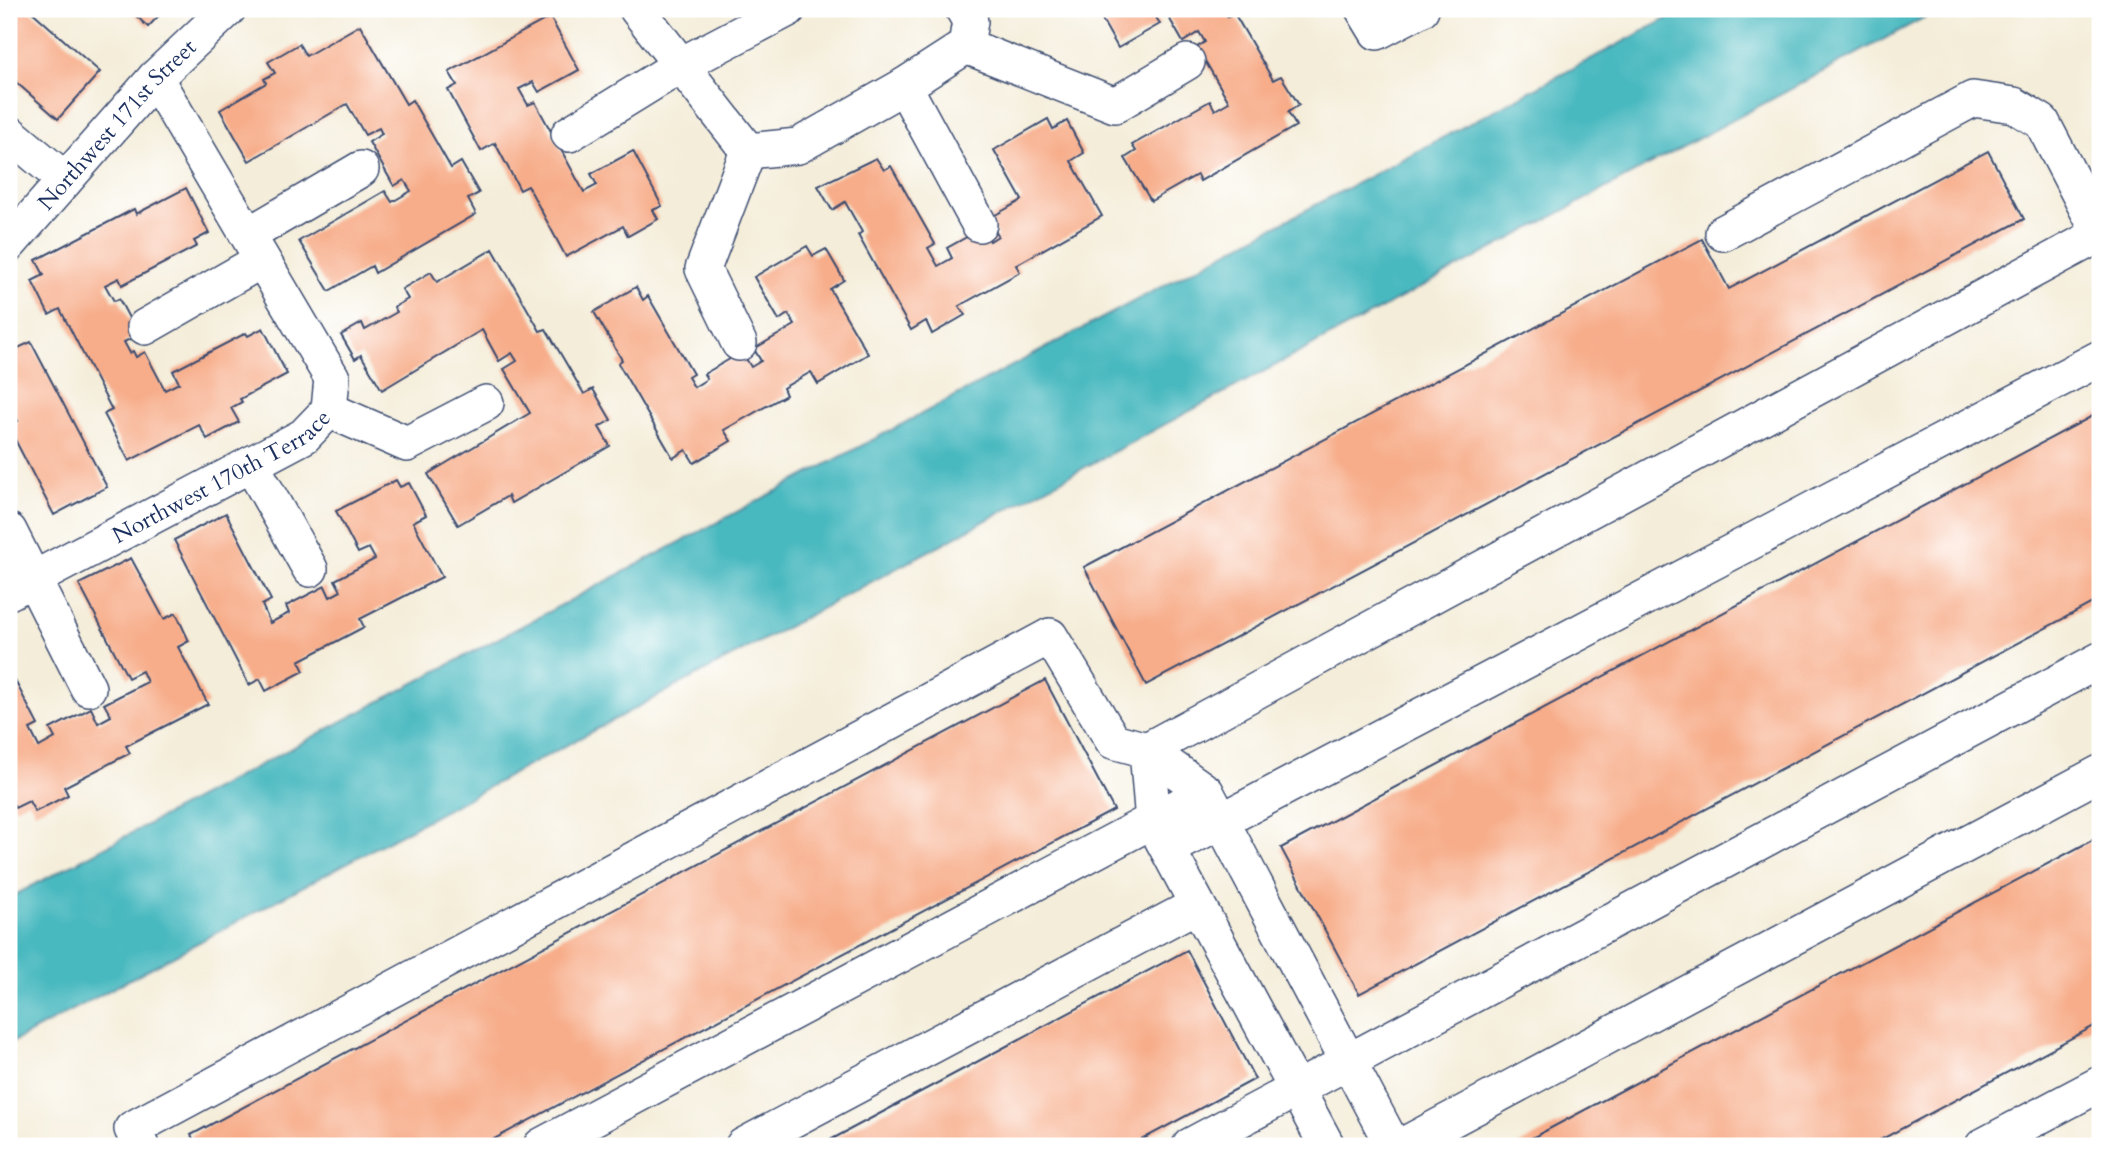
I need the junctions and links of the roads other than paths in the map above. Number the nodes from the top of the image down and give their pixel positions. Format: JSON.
{"nodes":[{"id":1,"x":228,"y":9,"type":"edge"},
{"id":2,"x":637,"y":9,"type":"edge"},
{"id":3,"x":788,"y":9,"type":"edge"},
{"id":4,"x":963,"y":9,"type":"edge"},
{"id":5,"x":1363,"y":9,"type":"edge"},
{"id":6,"x":1420,"y":9,"type":"edge"},
{"id":7,"x":966,"y":46,"type":"junction"},
{"id":8,"x":1187,"y":62,"type":"dead end"},
{"id":9,"x":681,"y":65,"type":"junction"},
{"id":10,"x":155,"y":78,"type":"junction"},
{"id":11,"x":904,"y":86,"type":"junction"},
{"id":12,"x":9,"y":133,"type":"edge"},
{"id":13,"x":569,"y":134,"type":"dead end"},
{"id":14,"x":748,"y":150,"type":"junction"},
{"id":15,"x":361,"y":169,"type":"dead end"},
{"id":16,"x":65,"y":180,"type":"junction"},
{"id":17,"x":979,"y":224,"type":"dead end"},
{"id":18,"x":1723,"y":233,"type":"dead end"},
{"id":19,"x":2100,"y":234,"type":"edge"},
{"id":20,"x":9,"y":244,"type":"edge"},
{"id":21,"x":255,"y":248,"type":"junction"},
{"id":22,"x":145,"y":327,"type":"dead end"},
{"id":23,"x":739,"y":343,"type":"dead end"},
{"id":24,"x":2100,"y":358,"type":"edge"},
{"id":25,"x":485,"y":402,"type":"dead end"},
{"id":26,"x":328,"y":410,"type":"junction"},
{"id":27,"x":251,"y":464,"type":"junction"},
{"id":28,"x":9,"y":531,"type":"edge"},
{"id":29,"x":310,"y":569,"type":"dead end"},
{"id":30,"x":21,"y":585,"type":"edge"},
{"id":31,"x":2100,"y":660,"type":"edge"},
{"id":32,"x":88,"y":688,"type":"dead end"},
{"id":33,"x":1147,"y":750,"type":"junction"},
{"id":34,"x":2100,"y":773,"type":"edge"},
{"id":35,"x":1214,"y":805,"type":"junction"},
{"id":36,"x":1161,"y":836,"type":"junction"},
{"id":37,"x":1198,"y":905,"type":"junction"},
{"id":38,"x":1349,"y":1060,"type":"junction"},
{"id":39,"x":2100,"y":1084,"type":"edge"},
{"id":40,"x":1297,"y":1089,"type":"junction"},
{"id":41,"x":141,"y":1146,"type":"edge"},
{"id":42,"x":541,"y":1146,"type":"edge"},
{"id":43,"x":743,"y":1146,"type":"edge"},
{"id":44,"x":1190,"y":1146,"type":"edge"},
{"id":45,"x":1327,"y":1146,"type":"edge"},
{"id":46,"x":1394,"y":1146,"type":"edge"},
{"id":47,"x":1402,"y":1146,"type":"edge"},
{"id":48,"x":1983,"y":1146,"type":"edge"}],
"edges":[{"from":1,"to":10,"type":"street","name":"Northwest 171st Street"},
{"from":2,"to":9,"type":"street"},
{"from":3,"to":9,"type":"street"},
{"from":4,"to":7,"type":"street"},
{"from":5,"to":6,"type":"street"},
{"from":7,"to":8,"type":"street"},
{"from":7,"to":11,"type":"street"},
{"from":9,"to":13,"type":"street"},
{"from":9,"to":14,"type":"street"},
{"from":10,"to":16,"type":"street","name":"Northwest 171st Street"},
{"from":10,"to":21,"type":"street","name":"Northwest 170th Terrace"},
{"from":11,"to":14,"type":"street"},
{"from":11,"to":17,"type":"street"},
{"from":12,"to":16,"type":"street"},
{"from":14,"to":23,"type":"street"},
{"from":15,"to":21,"type":"street"},
{"from":16,"to":20,"type":"street","name":"Northwest 171st Street"},
{"from":18,"to":19,"type":"street"},
{"from":19,"to":33,"type":"street"},
{"from":21,"to":22,"type":"street"},
{"from":21,"to":26,"type":"street","name":"Northwest 170th Terrace"},
{"from":24,"to":35,"type":"street"},
{"from":25,"to":26,"type":"street"},
{"from":26,"to":27,"type":"street","name":"Northwest 170th Terrace"},
{"from":27,"to":29,"type":"street"},
{"from":27,"to":30,"type":"street","name":"Northwest 170th Terrace"},
{"from":28,"to":30,"type":"street"},
{"from":30,"to":32,"type":"street"},
{"from":31,"to":38,"type":"street"},
{"from":33,"to":35,"type":"street"},
{"from":33,"to":36,"type":"street"},
{"from":33,"to":41,"type":"street"},
{"from":34,"to":47,"type":"street"},
{"from":35,"to":36,"type":"street"},
{"from":35,"to":38,"type":"street"},
{"from":36,"to":37,"type":"street"},
{"from":36,"to":42,"type":"street"},
{"from":37,"to":40,"type":"street"},
{"from":37,"to":43,"type":"street"},
{"from":38,"to":40,"type":"street"},
{"from":38,"to":46,"type":"street"},
{"from":39,"to":48,"type":"street"},
{"from":40,"to":44,"type":"street"},
{"from":40,"to":45,"type":"street"}]}
